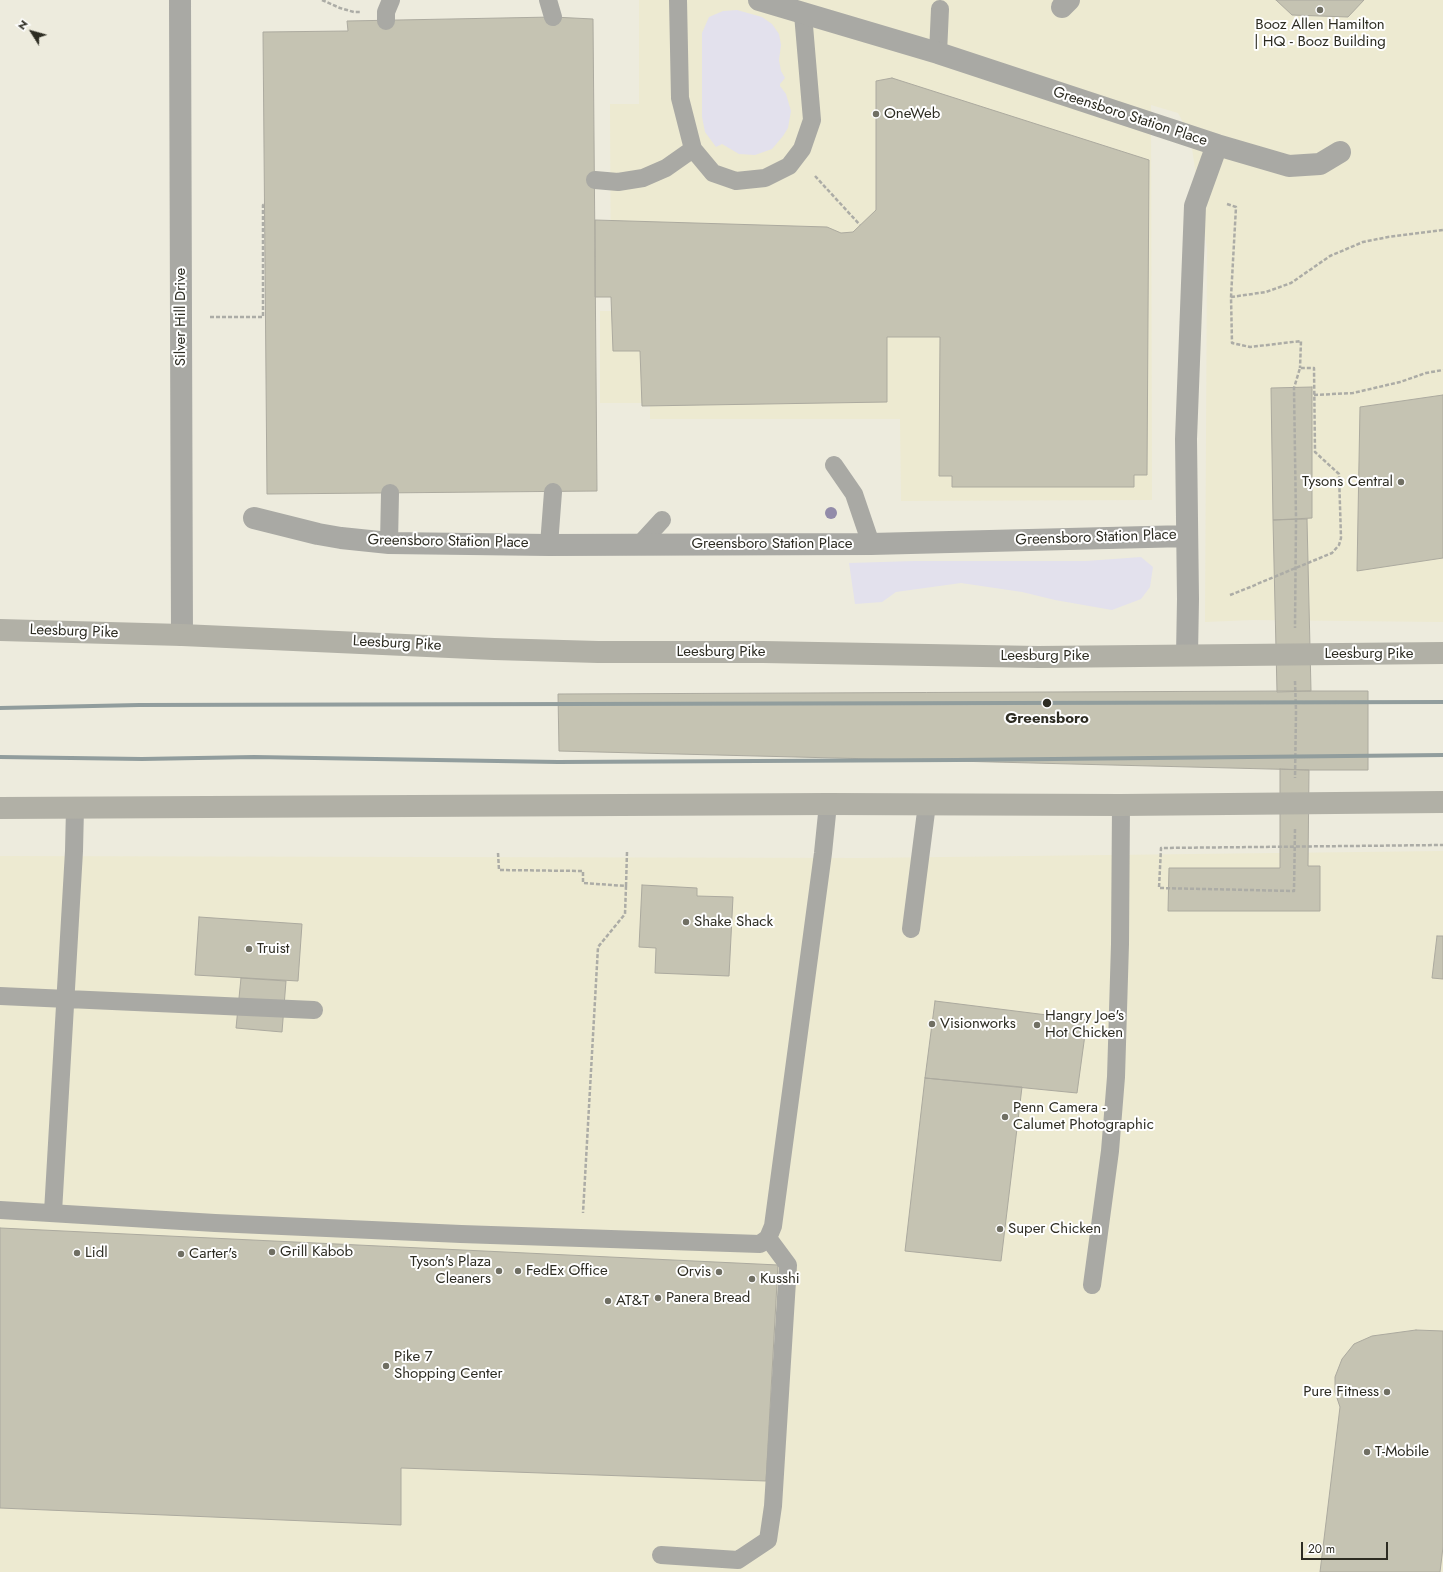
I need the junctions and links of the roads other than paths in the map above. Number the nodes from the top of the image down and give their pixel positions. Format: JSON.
{"nodes":[{"id":1,"x":180,"y":0,"type":"edge"},
{"id":2,"x":678,"y":0,"type":"edge"},
{"id":3,"x":759,"y":0,"type":"edge"},
{"id":4,"x":940,"y":9,"type":"dead end"},
{"id":5,"x":803,"y":14,"type":"junction"},
{"id":6,"x":938,"y":53,"type":"junction"},
{"id":7,"x":1216,"y":145,"type":"junction"},
{"id":8,"x":693,"y":149,"type":"junction"},
{"id":9,"x":1340,"y":152,"type":"dead end"},
{"id":10,"x":595,"y":180,"type":"dead end"},
{"id":11,"x":834,"y":465,"type":"dead end"},
{"id":12,"x":553,"y":492,"type":"dead end"},
{"id":13,"x":390,"y":493,"type":"dead end"},
{"id":14,"x":254,"y":518,"type":"dead end"},
{"id":15,"x":662,"y":520,"type":"dead end"},
{"id":16,"x":1187,"y":536,"type":"junction"},
{"id":17,"x":389,"y":543,"type":"junction"},
{"id":18,"x":640,"y":544,"type":"junction"},
{"id":19,"x":871,"y":544,"type":"junction"},
{"id":20,"x":549,"y":545,"type":"junction"},
{"id":21,"x":0,"y":630,"type":"edge"},
{"id":22,"x":182,"y":635,"type":"junction"},
{"id":23,"x":1443,"y":653,"type":"edge"},
{"id":24,"x":1187,"y":655,"type":"junction"},
{"id":25,"x":1443,"y":802,"type":"edge"},
{"id":26,"x":828,"y":804,"type":"junction"},
{"id":27,"x":927,"y":804,"type":"junction"},
{"id":28,"x":1121,"y":805,"type":"junction"},
{"id":29,"x":0,"y":808,"type":"edge"},
{"id":30,"x":75,"y":808,"type":"junction"},
{"id":31,"x":911,"y":929,"type":"dead end"},
{"id":32,"x":0,"y":996,"type":"edge"},
{"id":33,"x":66,"y":999,"type":"junction"},
{"id":34,"x":314,"y":1010,"type":"dead end"},
{"id":35,"x":0,"y":1210,"type":"edge"},
{"id":36,"x":53,"y":1212,"type":"junction"},
{"id":37,"x":768,"y":1238,"type":"junction"},
{"id":38,"x":1092,"y":1285,"type":"dead end"},
{"id":39,"x":661,"y":1554,"type":"dead end"}],
"edges":[{"from":1,"to":22,"type":"street","name":"Silver Hill Drive"},
{"from":2,"to":8,"type":"lane"},
{"from":3,"to":5,"type":"street","name":"Greensboro Station Place"},
{"from":4,"to":6,"type":"lane"},
{"from":5,"to":6,"type":"street","name":"Greensboro Station Place"},
{"from":5,"to":8,"type":"lane"},
{"from":6,"to":7,"type":"street","name":"Greensboro Station Place"},
{"from":7,"to":9,"type":"street"},
{"from":7,"to":16,"type":"street","name":"Greensboro Station Place"},
{"from":8,"to":10,"type":"lane"},
{"from":11,"to":19,"type":"lane"},
{"from":12,"to":20,"type":"lane"},
{"from":13,"to":17,"type":"lane"},
{"from":14,"to":17,"type":"street","name":"Greensboro Station Place"},
{"from":15,"to":18,"type":"lane"},
{"from":16,"to":19,"type":"street","name":"Greensboro Station Place"},
{"from":16,"to":24,"type":"street"},
{"from":17,"to":20,"type":"street","name":"Greensboro Station Place"},
{"from":18,"to":19,"type":"street","name":"Greensboro Station Place"},
{"from":18,"to":20,"type":"street","name":"Greensboro Station Place"},
{"from":21,"to":22,"type":"highway","name":"Leesburg Pike"},
{"from":22,"to":24,"type":"highway","name":"Leesburg Pike"},
{"from":23,"to":24,"type":"highway","name":"Leesburg Pike"},
{"from":25,"to":28,"type":"highway"},
{"from":26,"to":27,"type":"highway"},
{"from":26,"to":30,"type":"highway"},
{"from":26,"to":37,"type":"lane"},
{"from":27,"to":28,"type":"highway"},
{"from":27,"to":31,"type":"lane"},
{"from":28,"to":38,"type":"lane"},
{"from":29,"to":30,"type":"highway"},
{"from":30,"to":33,"type":"lane"},
{"from":32,"to":33,"type":"lane"},
{"from":33,"to":34,"type":"lane"},
{"from":33,"to":36,"type":"lane"},
{"from":35,"to":36,"type":"lane"},
{"from":36,"to":37,"type":"lane"},
{"from":37,"to":39,"type":"lane"}]}
